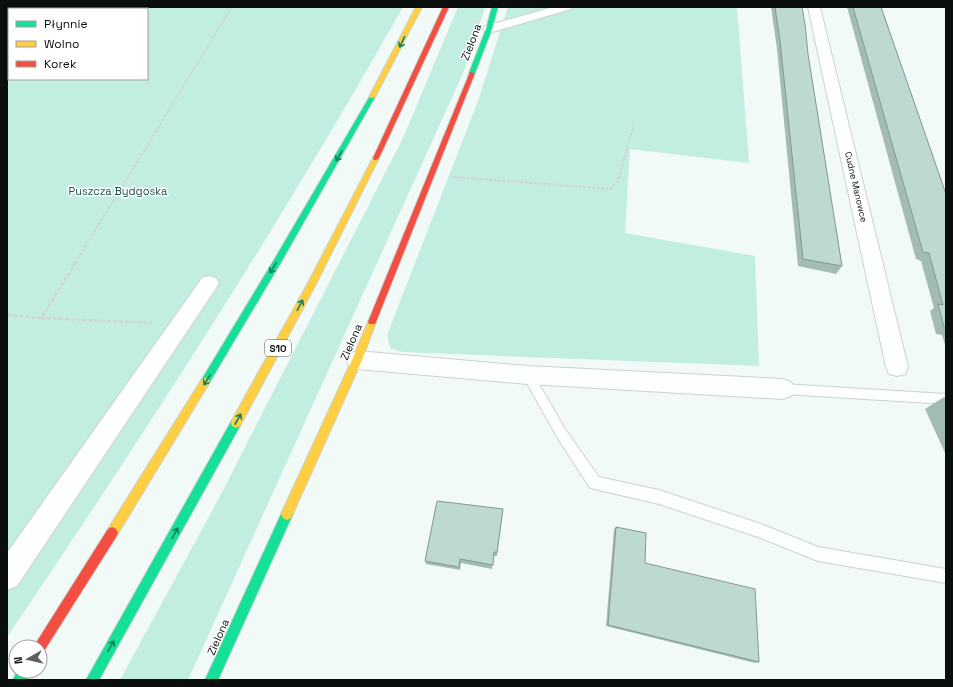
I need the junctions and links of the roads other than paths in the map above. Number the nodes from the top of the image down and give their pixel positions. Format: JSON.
{"nodes":[{"id":1,"x":419,"y":7,"type":"edge"},
{"id":2,"x":446,"y":7,"type":"edge"},
{"id":3,"x":495,"y":7,"type":"edge"},
{"id":4,"x":568,"y":7,"type":"edge"},
{"id":5,"x":814,"y":7,"type":"edge"},
{"id":6,"x":489,"y":29,"type":"junction"},
{"id":7,"x":210,"y":283,"type":"dead end"},
{"id":8,"x":357,"y":360,"type":"junction"},
{"id":9,"x":897,"y":368,"type":"dead end"},
{"id":10,"x":528,"y":375,"type":"junction"},
{"id":11,"x":783,"y":389,"type":"joint"},
{"id":12,"x":946,"y":399,"type":"edge"},
{"id":13,"x":7,"y":576,"type":"edge"},
{"id":14,"x":946,"y":576,"type":"edge"},
{"id":15,"x":45,"y":639,"type":"edge"},
{"id":16,"x":92,"y":680,"type":"edge"},
{"id":17,"x":212,"y":680,"type":"edge"}],
"edges":[{"from":1,"to":15,"type":"main road","one_way":true},
{"from":16,"to":2,"type":"main road","number":"S10","one_way":true},
{"from":3,"to":6,"type":"main road","name":"Zielona"},
{"from":4,"to":6,"type":"street"},
{"from":5,"to":9,"type":"street","name":"Cudne Manowce"},
{"from":6,"to":8,"type":"main road","name":"Zielona"},
{"from":7,"to":13,"type":"street"},
{"from":8,"to":10,"type":"street"},
{"from":8,"to":17,"type":"main road","name":"Zielona"},
{"from":10,"to":11,"type":"street"},
{"from":10,"to":14,"type":"lane"},
{"from":11,"to":12,"type":"lane"}]}
